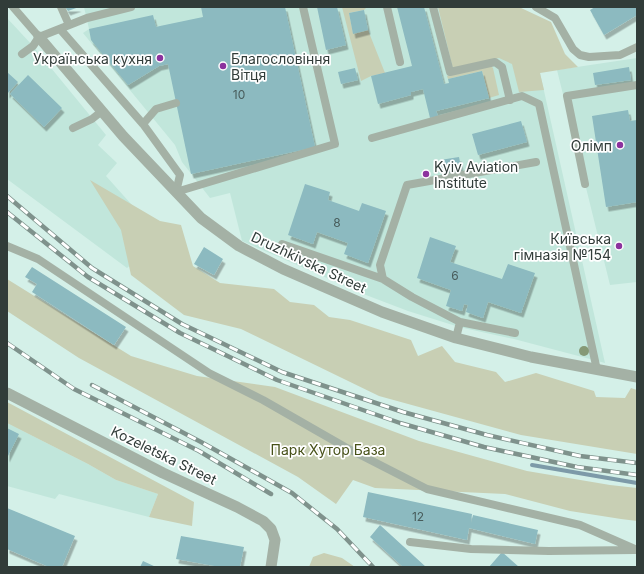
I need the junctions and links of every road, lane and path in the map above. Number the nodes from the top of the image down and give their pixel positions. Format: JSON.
{"nodes":[{"id":1,"x":13,"y":7,"type":"edge"},
{"id":2,"x":61,"y":7,"type":"edge"},
{"id":3,"x":131,"y":7,"type":"edge"},
{"id":4,"x":303,"y":7,"type":"edge"},
{"id":5,"x":387,"y":7,"type":"edge"},
{"id":6,"x":433,"y":7,"type":"edge"},
{"id":7,"x":536,"y":7,"type":"edge"},
{"id":8,"x":69,"y":25,"type":"junction"},
{"id":9,"x":60,"y":29,"type":"junction"},
{"id":10,"x":39,"y":37,"type":"junction"},
{"id":11,"x":637,"y":47,"type":"edge"},
{"id":12,"x":22,"y":54,"type":"dead end"},
{"id":13,"x":400,"y":62,"type":"dead end"},
{"id":14,"x":637,"y":85,"type":"edge"},
{"id":15,"x":510,"y":100,"type":"junction"},
{"id":16,"x":176,"y":103,"type":"dead end"},
{"id":17,"x":102,"y":111,"type":"junction"},
{"id":18,"x":143,"y":124,"type":"junction"},
{"id":19,"x":73,"y":128,"type":"dead end"},
{"id":20,"x":372,"y":138,"type":"dead end"},
{"id":21,"x":536,"y":162,"type":"dead end"},
{"id":22,"x":585,"y":184,"type":"dead end"},
{"id":23,"x":176,"y":192,"type":"junction"},
{"id":24,"x":282,"y":244,"type":"dead end"},
{"id":25,"x":7,"y":246,"type":"edge"},
{"id":26,"x":383,"y":279,"type":"junction"},
{"id":27,"x":460,"y":322,"type":"junction"},
{"id":28,"x":516,"y":333,"type":"dead end"},
{"id":29,"x":456,"y":338,"type":"junction"},
{"id":30,"x":597,"y":370,"type":"junction"},
{"id":31,"x":637,"y":377,"type":"edge"},
{"id":32,"x":7,"y":393,"type":"edge"},
{"id":33,"x":410,"y":542,"type":"dead end"},
{"id":34,"x":637,"y":550,"type":"edge"},
{"id":35,"x":271,"y":567,"type":"edge"}],
"edges":[{"from":1,"to":10,"type":"lane","name":"Druzhkivska Street"},
{"from":2,"to":8,"type":"lane"},
{"from":3,"to":8,"type":"lane"},
{"from":4,"to":23,"type":"lane"},
{"from":5,"to":13,"type":"lane"},
{"from":6,"to":15,"type":"lane"},
{"from":7,"to":11,"type":"lane"},
{"from":8,"to":9,"type":"lane"},
{"from":9,"to":10,"type":"lane"},
{"from":9,"to":18,"type":"lane"},
{"from":10,"to":12,"type":"lane"},
{"from":10,"to":17,"type":"street","name":"Druzhkivska Street"},
{"from":14,"to":22,"type":"lane"},
{"from":15,"to":20,"type":"lane"},
{"from":15,"to":30,"type":"lane"},
{"from":16,"to":18,"type":"lane"},
{"from":17,"to":19,"type":"lane"},
{"from":17,"to":23,"type":"street","name":"Druzhkivska Street"},
{"from":18,"to":23,"type":"lane"},
{"from":21,"to":26,"type":"lane"},
{"from":23,"to":29,"type":"street","name":"Druzhkivska Street"},
{"from":24,"to":26,"type":"lane"},
{"from":25,"to":34,"type":"lane"},
{"from":26,"to":27,"type":"lane"},
{"from":27,"to":28,"type":"lane"},
{"from":27,"to":29,"type":"lane"},
{"from":29,"to":30,"type":"street","name":"Druzhkivska Street"},
{"from":30,"to":31,"type":"street","name":"Druzhkivska Street"},
{"from":32,"to":35,"type":"street","name":"Kozeletska Street"},
{"from":33,"to":34,"type":"lane"}]}
